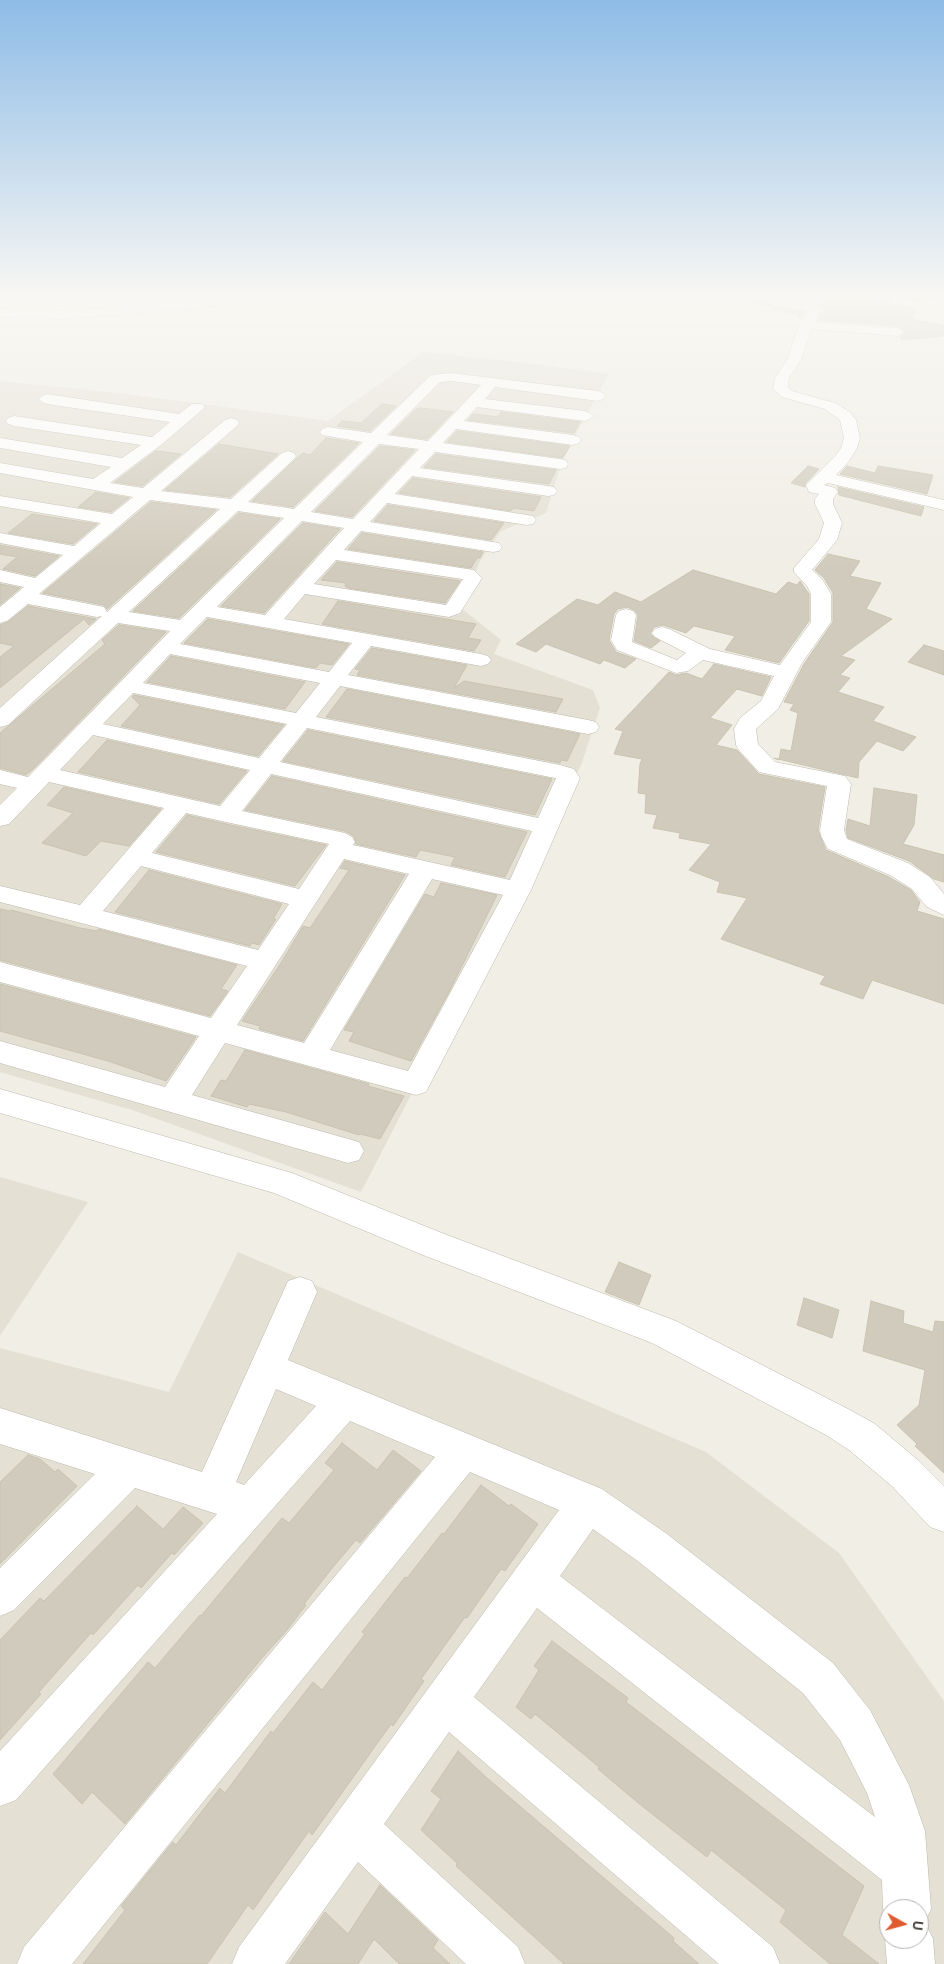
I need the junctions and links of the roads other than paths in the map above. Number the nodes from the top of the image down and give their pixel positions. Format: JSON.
{"nodes":[{"id":1,"x":429,"y":385,"type":"edge"},
{"id":2,"x":490,"y":385,"type":"edge"},
{"id":3,"x":512,"y":385,"type":"edge"},
{"id":4,"x":781,"y":385,"type":"edge"},
{"id":5,"x":61,"y":389,"type":"dead end"},
{"id":6,"x":598,"y":396,"type":"dead end"},
{"id":7,"x":474,"y":402,"type":"junction"},
{"id":8,"x":38,"y":404,"type":"junction"},
{"id":9,"x":197,"y":406,"type":"dead end"},
{"id":10,"x":585,"y":416,"type":"dead end"},
{"id":11,"x":181,"y":419,"type":"junction"},
{"id":12,"x":14,"y":420,"type":"junction"},
{"id":13,"x":231,"y":423,"type":"dead end"},
{"id":14,"x":453,"y":424,"type":"junction"},
{"id":15,"x":0,"y":430,"type":"edge"},
{"id":16,"x":328,"y":432,"type":"dead end"},
{"id":17,"x":374,"y":438,"type":"junction"},
{"id":18,"x":573,"y":440,"type":"dead end"},
{"id":19,"x":155,"y":442,"type":"junction"},
{"id":20,"x":0,"y":443,"type":"edge"},
{"id":21,"x":433,"y":446,"type":"junction"},
{"id":22,"x":271,"y":453,"type":"dead end"},
{"id":23,"x":288,"y":456,"type":"dead end"},
{"id":24,"x":128,"y":462,"type":"junction"},
{"id":25,"x":560,"y":464,"type":"dead end"},
{"id":26,"x":0,"y":468,"type":"edge"},
{"id":27,"x":176,"y":468,"type":"junction"},
{"id":28,"x":410,"y":472,"type":"junction"},
{"id":29,"x":825,"y":477,"type":"junction"},
{"id":30,"x":96,"y":485,"type":"junction"},
{"id":31,"x":548,"y":491,"type":"dead end"},
{"id":32,"x":146,"y":494,"type":"junction"},
{"id":33,"x":385,"y":498,"type":"junction"},
{"id":34,"x":0,"y":501,"type":"edge"},
{"id":35,"x":226,"y":504,"type":"junction"},
{"id":36,"x":944,"y":505,"type":"edge"},
{"id":37,"x":298,"y":515,"type":"junction"},
{"id":38,"x":114,"y":520,"type":"junction"},
{"id":39,"x":527,"y":520,"type":"dead end"},
{"id":40,"x":358,"y":524,"type":"junction"},
{"id":41,"x":0,"y":538,"type":"edge"},
{"id":42,"x":493,"y":547,"type":"dead end"},
{"id":43,"x":77,"y":552,"type":"junction"},
{"id":44,"x":333,"y":554,"type":"junction"},
{"id":45,"x":0,"y":576,"type":"edge"},
{"id":46,"x":39,"y":584,"type":"junction"},
{"id":47,"x":302,"y":588,"type":"junction"},
{"id":48,"x":23,"y":598,"type":"junction"},
{"id":49,"x":202,"y":610,"type":"junction"},
{"id":50,"x":105,"y":614,"type":"junction"},
{"id":51,"x":626,"y":614,"type":"dead end"},
{"id":52,"x":0,"y":617,"type":"edge"},
{"id":53,"x":272,"y":621,"type":"junction"},
{"id":54,"x":185,"y":628,"type":"junction"},
{"id":55,"x":662,"y":632,"type":"dead end"},
{"id":56,"x":366,"y":638,"type":"junction"},
{"id":57,"x":166,"y":647,"type":"junction"},
{"id":58,"x":700,"y":653,"type":"junction"},
{"id":59,"x":480,"y":660,"type":"dead end"},
{"id":60,"x":787,"y":673,"type":"junction"},
{"id":61,"x":334,"y":678,"type":"junction"},
{"id":62,"x":128,"y":686,"type":"junction"},
{"id":63,"x":0,"y":699,"type":"edge"},
{"id":64,"x":0,"y":720,"type":"edge"},
{"id":65,"x":301,"y":720,"type":"junction"},
{"id":66,"x":588,"y":727,"type":"dead end"},
{"id":67,"x":89,"y":728,"type":"junction"},
{"id":68,"x":266,"y":766,"type":"junction"},
{"id":69,"x":0,"y":777,"type":"edge"},
{"id":70,"x":40,"y":779,"type":"junction"},
{"id":71,"x":180,"y":805,"type":"junction"},
{"id":72,"x":226,"y":816,"type":"junction"},
{"id":73,"x":0,"y":819,"type":"edge"},
{"id":74,"x":547,"y":827,"type":"junction"},
{"id":75,"x":338,"y":850,"type":"junction"},
{"id":76,"x":135,"y":858,"type":"junction"},
{"id":77,"x":424,"y":869,"type":"junction"},
{"id":78,"x":518,"y":890,"type":"junction"},
{"id":79,"x":0,"y":894,"type":"edge"},
{"id":80,"x":305,"y":899,"type":"junction"},
{"id":81,"x":944,"y":906,"type":"edge"},
{"id":82,"x":85,"y":916,"type":"junction"},
{"id":83,"x":264,"y":961,"type":"junction"},
{"id":84,"x":0,"y":972,"type":"edge"},
{"id":85,"x":217,"y":1031,"type":"junction"},
{"id":86,"x":0,"y":1052,"type":"edge"},
{"id":87,"x":311,"y":1056,"type":"junction"},
{"id":88,"x":0,"y":1100,"type":"edge"},
{"id":89,"x":171,"y":1102,"type":"junction"},
{"id":90,"x":348,"y":1151,"type":"dead end"},
{"id":91,"x":300,"y":1292,"type":"dead end"},
{"id":92,"x":267,"y":1368,"type":"junction"},
{"id":93,"x":345,"y":1400,"type":"junction"},
{"id":94,"x":4,"y":1432,"type":"edge"},
{"id":95,"x":464,"y":1450,"type":"junction"},
{"id":96,"x":128,"y":1467,"type":"junction"},
{"id":97,"x":212,"y":1493,"type":"junction"},
{"id":98,"x":940,"y":1498,"type":"edge"},
{"id":99,"x":588,"y":1503,"type":"junction"},
{"id":100,"x":250,"y":1506,"type":"junction"},
{"id":101,"x":532,"y":1580,"type":"junction"},
{"id":102,"x":0,"y":1596,"type":"edge"},
{"id":103,"x":445,"y":1701,"type":"junction"},
{"id":104,"x":0,"y":1784,"type":"edge"},
{"id":105,"x":354,"y":1827,"type":"junction"},
{"id":106,"x":906,"y":1889,"type":"edge"},
{"id":107,"x":909,"y":1949,"type":"edge"},
{"id":108,"x":41,"y":1964,"type":"edge"},
{"id":109,"x":256,"y":1964,"type":"edge"},
{"id":110,"x":501,"y":1964,"type":"edge"},
{"id":111,"x":756,"y":1964,"type":"edge"},
{"id":112,"x":910,"y":1964,"type":"edge"}],
"edges":[{"from":1,"to":17,"type":"street"},
{"from":2,"to":7,"type":"street"},
{"from":3,"to":6,"type":"street"},
{"from":4,"to":29,"type":"street"},
{"from":5,"to":8,"type":"street"},
{"from":7,"to":10,"type":"street"},
{"from":7,"to":14,"type":"street"},
{"from":8,"to":11,"type":"street"},
{"from":8,"to":12,"type":"street"},
{"from":9,"to":11,"type":"street"},
{"from":11,"to":19,"type":"street"},
{"from":12,"to":15,"type":"street"},
{"from":12,"to":19,"type":"street"},
{"from":13,"to":27,"type":"street"},
{"from":14,"to":18,"type":"street"},
{"from":14,"to":21,"type":"street"},
{"from":16,"to":17,"type":"street"},
{"from":17,"to":21,"type":"street"},
{"from":17,"to":37,"type":"street"},
{"from":19,"to":24,"type":"street"},
{"from":20,"to":24,"type":"street"},
{"from":21,"to":25,"type":"street"},
{"from":21,"to":28,"type":"street"},
{"from":22,"to":35,"type":"street"},
{"from":23,"to":35,"type":"street"},
{"from":24,"to":27,"type":"street"},
{"from":24,"to":30,"type":"street"},
{"from":26,"to":30,"type":"street"},
{"from":27,"to":32,"type":"street"},
{"from":28,"to":31,"type":"street"},
{"from":28,"to":33,"type":"street"},
{"from":29,"to":36,"type":"street"},
{"from":29,"to":60,"type":"street"},
{"from":30,"to":32,"type":"street"},
{"from":32,"to":35,"type":"street"},
{"from":32,"to":38,"type":"street"},
{"from":33,"to":39,"type":"street"},
{"from":33,"to":40,"type":"street"},
{"from":34,"to":38,"type":"street"},
{"from":35,"to":37,"type":"street"},
{"from":35,"to":50,"type":"street"},
{"from":37,"to":40,"type":"street"},
{"from":37,"to":49,"type":"street"},
{"from":38,"to":43,"type":"street"},
{"from":40,"to":42,"type":"street"},
{"from":40,"to":44,"type":"street"},
{"from":41,"to":43,"type":"street"},
{"from":43,"to":46,"type":"street"},
{"from":44,"to":47,"type":"street"},
{"from":44,"to":47,"type":"street"},
{"from":45,"to":46,"type":"street"},
{"from":46,"to":48,"type":"street"},
{"from":47,"to":53,"type":"street"},
{"from":48,"to":50,"type":"street"},
{"from":48,"to":52,"type":"street"},
{"from":49,"to":53,"type":"street"},
{"from":49,"to":54,"type":"street"},
{"from":50,"to":54,"type":"street"},
{"from":50,"to":63,"type":"street"},
{"from":50,"to":64,"type":"street"},
{"from":51,"to":58,"type":"street"},
{"from":53,"to":56,"type":"street"},
{"from":54,"to":57,"type":"street"},
{"from":55,"to":58,"type":"street"},
{"from":56,"to":59,"type":"street"},
{"from":56,"to":61,"type":"street"},
{"from":57,"to":61,"type":"street"},
{"from":57,"to":62,"type":"street"},
{"from":58,"to":60,"type":"street"},
{"from":60,"to":81,"type":"street"},
{"from":61,"to":65,"type":"street"},
{"from":61,"to":66,"type":"street"},
{"from":62,"to":65,"type":"street"},
{"from":62,"to":67,"type":"street"},
{"from":65,"to":68,"type":"street"},
{"from":65,"to":74,"type":"street"},
{"from":67,"to":68,"type":"street"},
{"from":67,"to":70,"type":"street"},
{"from":68,"to":72,"type":"street"},
{"from":68,"to":74,"type":"street"},
{"from":69,"to":70,"type":"street"},
{"from":70,"to":71,"type":"street"},
{"from":70,"to":73,"type":"street"},
{"from":71,"to":72,"type":"street"},
{"from":71,"to":76,"type":"street"},
{"from":72,"to":75,"type":"street"},
{"from":74,"to":78,"type":"street"},
{"from":75,"to":77,"type":"street"},
{"from":75,"to":80,"type":"street"},
{"from":76,"to":80,"type":"street"},
{"from":76,"to":82,"type":"street"},
{"from":77,"to":78,"type":"street"},
{"from":77,"to":87,"type":"street"},
{"from":78,"to":87,"type":"street"},
{"from":79,"to":82,"type":"street"},
{"from":80,"to":83,"type":"street"},
{"from":82,"to":83,"type":"street"},
{"from":83,"to":85,"type":"street"},
{"from":84,"to":85,"type":"street"},
{"from":85,"to":87,"type":"street"},
{"from":85,"to":89,"type":"street"},
{"from":86,"to":89,"type":"street"},
{"from":88,"to":98,"type":"street"},
{"from":89,"to":90,"type":"street"},
{"from":91,"to":92,"type":"street"},
{"from":92,"to":93,"type":"street"},
{"from":92,"to":97,"type":"street"},
{"from":93,"to":95,"type":"street"},
{"from":93,"to":100,"type":"street"},
{"from":94,"to":96,"type":"street"},
{"from":95,"to":99,"type":"street"},
{"from":95,"to":108,"type":"street"},
{"from":96,"to":97,"type":"street"},
{"from":96,"to":102,"type":"street"},
{"from":97,"to":100,"type":"street"},
{"from":99,"to":101,"type":"street"},
{"from":99,"to":106,"type":"street"},
{"from":100,"to":104,"type":"street"},
{"from":101,"to":103,"type":"street"},
{"from":101,"to":106,"type":"street"},
{"from":103,"to":105,"type":"street"},
{"from":103,"to":111,"type":"street"},
{"from":105,"to":109,"type":"street"},
{"from":105,"to":110,"type":"street"},
{"from":107,"to":112,"type":"street"}]}
